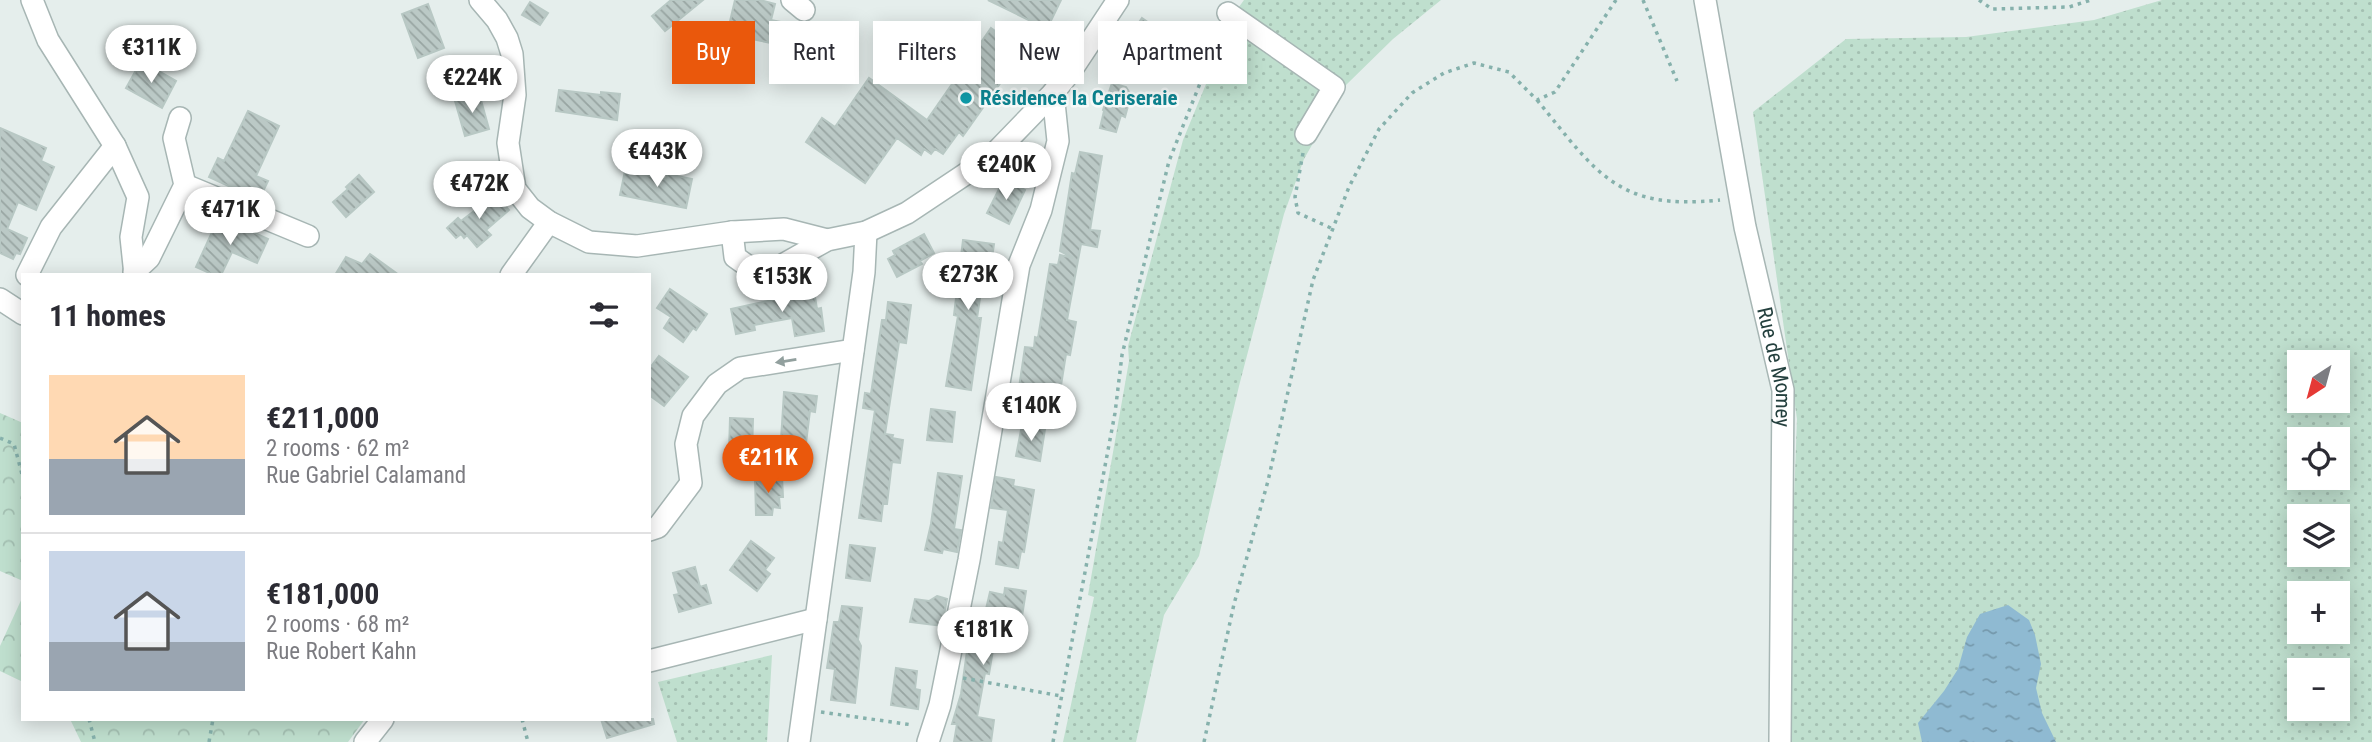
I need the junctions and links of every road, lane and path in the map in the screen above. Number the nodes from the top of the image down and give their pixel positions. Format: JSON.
{"nodes":[{"id":1,"x":32,"y":0,"type":"edge"},
{"id":2,"x":480,"y":0,"type":"edge"},
{"id":3,"x":1118,"y":0,"type":"edge"},
{"id":4,"x":1616,"y":0,"type":"edge"},
{"id":5,"x":1643,"y":0,"type":"edge"},
{"id":6,"x":1705,"y":0,"type":"edge"},
{"id":7,"x":1979,"y":0,"type":"edge"},
{"id":8,"x":2091,"y":0,"type":"edge"},
{"id":9,"x":1228,"y":14,"type":"edge"},
{"id":10,"x":1677,"y":81,"type":"dead end"},
{"id":11,"x":1053,"y":93,"type":"junction"},
{"id":12,"x":1537,"y":100,"type":"junction"},
{"id":13,"x":180,"y":118,"type":"dead end"},
{"id":14,"x":1306,"y":134,"type":"joint"},
{"id":15,"x":116,"y":146,"type":"junction"},
{"id":16,"x":184,"y":185,"type":"junction"},
{"id":17,"x":1739,"y":198,"type":"junction"},
{"id":18,"x":549,"y":222,"type":"junction"},
{"id":19,"x":873,"y":229,"type":"junction"},
{"id":20,"x":1333,"y":229,"type":"junction"},
{"id":21,"x":732,"y":232,"type":"junction"},
{"id":22,"x":307,"y":236,"type":"dead end"},
{"id":23,"x":827,"y":240,"type":"junction"},
{"id":24,"x":28,"y":273,"type":"edge"},
{"id":25,"x":135,"y":273,"type":"edge"},
{"id":26,"x":136,"y":273,"type":"edge"},
{"id":27,"x":512,"y":273,"type":"edge"},
{"id":28,"x":21,"y":286,"type":"edge"},
{"id":29,"x":10,"y":306,"type":"edge"},
{"id":30,"x":853,"y":351,"type":"junction"},
{"id":31,"x":0,"y":438,"type":"edge"},
{"id":32,"x":21,"y":470,"type":"edge"},
{"id":33,"x":651,"y":529,"type":"edge"},
{"id":34,"x":816,"y":619,"type":"junction"},
{"id":35,"x":651,"y":660,"type":"edge"},
{"id":36,"x":946,"y":675,"type":"junction"},
{"id":37,"x":1061,"y":696,"type":"junction"},
{"id":38,"x":804,"y":709,"type":"junction"},
{"id":39,"x":90,"y":721,"type":"edge"},
{"id":40,"x":212,"y":721,"type":"edge"},
{"id":41,"x":381,"y":721,"type":"edge"},
{"id":42,"x":523,"y":721,"type":"edge"},
{"id":43,"x":930,"y":735,"type":"edge"},
{"id":44,"x":95,"y":742,"type":"edge"},
{"id":45,"x":209,"y":742,"type":"edge"},
{"id":46,"x":365,"y":742,"type":"edge"},
{"id":47,"x":528,"y":742,"type":"edge"},
{"id":48,"x":799,"y":742,"type":"edge"},
{"id":49,"x":1053,"y":742,"type":"edge"},
{"id":50,"x":1204,"y":742,"type":"edge"},
{"id":51,"x":1780,"y":742,"type":"edge"}],
"edges":[{"from":1,"to":15,"type":"street"},
{"from":2,"to":18,"type":"street"},
{"from":3,"to":11,"type":"street"},
{"from":4,"to":12,"type":"path"},
{"from":5,"to":10,"type":"path"},
{"from":6,"to":17,"type":"street","name":"Rue de Momey"},
{"from":7,"to":8,"type":"path"},
{"from":9,"to":14,"type":"street"},
{"from":9,"to":37,"type":"path"},
{"from":11,"to":19,"type":"street"},
{"from":11,"to":36,"type":"street"},
{"from":12,"to":17,"type":"path"},
{"from":12,"to":20,"type":"path"},
{"from":13,"to":16,"type":"street"},
{"from":14,"to":20,"type":"path"},
{"from":15,"to":24,"type":"street"},
{"from":15,"to":25,"type":"street"},
{"from":16,"to":22,"type":"street"},
{"from":16,"to":26,"type":"street"},
{"from":17,"to":51,"type":"street","name":"Rue de Momey"},
{"from":18,"to":21,"type":"street"},
{"from":18,"to":27,"type":"street"},
{"from":19,"to":23,"type":"street"},
{"from":19,"to":30,"type":"street"},
{"from":20,"to":50,"type":"path"},
{"from":21,"to":23,"type":"street"},
{"from":21,"to":23,"type":"street"},
{"from":28,"to":29,"type":"street"},
{"from":30,"to":33,"type":"street","one_way":true},
{"from":30,"to":34,"type":"street"},
{"from":31,"to":32,"type":"path"},
{"from":34,"to":35,"type":"street"},
{"from":34,"to":38,"type":"street"},
{"from":36,"to":37,"type":"path"},
{"from":36,"to":43,"type":"street"},
{"from":37,"to":49,"type":"path"},
{"from":38,"to":43,"type":"path"},
{"from":38,"to":48,"type":"street"},
{"from":39,"to":44,"type":"path"},
{"from":40,"to":45,"type":"path"},
{"from":41,"to":46,"type":"street"},
{"from":42,"to":47,"type":"path"}]}
